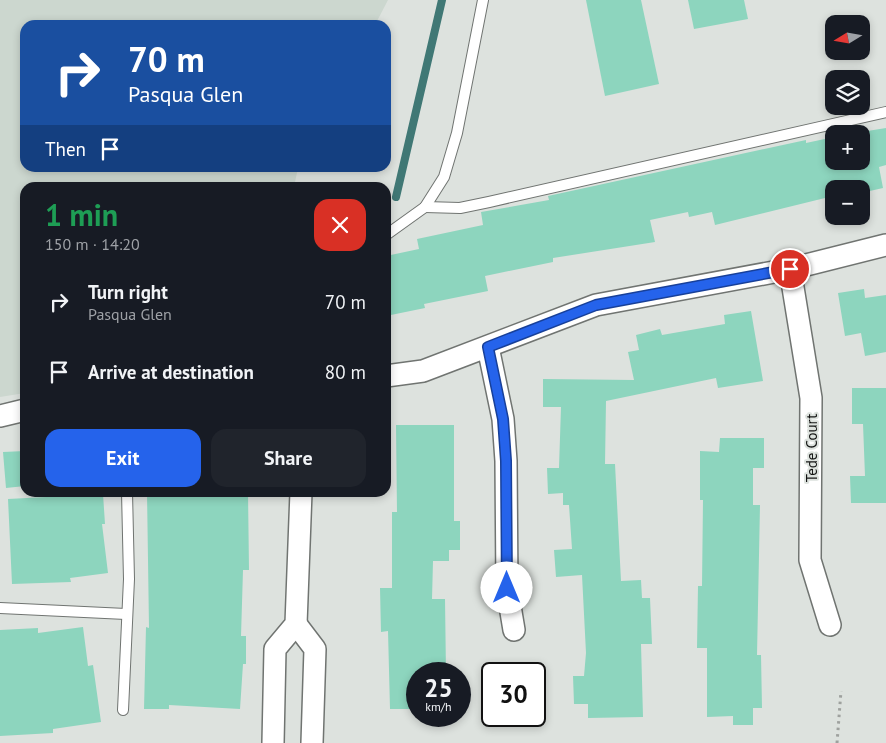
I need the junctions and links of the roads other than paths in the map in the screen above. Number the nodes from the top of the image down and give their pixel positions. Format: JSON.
{"nodes":[{"id":1,"x":482,"y":0,"type":"edge"},
{"id":2,"x":886,"y":112,"type":"edge"},
{"id":3,"x":425,"y":207,"type":"junction"},
{"id":4,"x":391,"y":231,"type":"edge"},
{"id":5,"x":886,"y":245,"type":"edge"},
{"id":6,"x":790,"y":269,"type":"junction"},
{"id":7,"x":488,"y":347,"type":"junction"},
{"id":8,"x":391,"y":375,"type":"edge"},
{"id":9,"x":20,"y":411,"type":"edge"},
{"id":10,"x":0,"y":416,"type":"edge"},
{"id":11,"x":127,"y":497,"type":"edge"},
{"id":12,"x":301,"y":497,"type":"edge"},
{"id":13,"x":0,"y":608,"type":"edge"},
{"id":14,"x":126,"y":614,"type":"junction"},
{"id":15,"x":296,"y":624,"type":"junction"},
{"id":16,"x":830,"y":625,"type":"dead end"},
{"id":17,"x":514,"y":630,"type":"dead end"},
{"id":18,"x":123,"y":710,"type":"dead end"},
{"id":19,"x":273,"y":743,"type":"edge"},
{"id":20,"x":312,"y":743,"type":"edge"}],
"edges":[{"from":1,"to":3,"type":"lane"},
{"from":2,"to":3,"type":"lane"},
{"from":3,"to":4,"type":"lane"},
{"from":5,"to":6,"type":"street"},
{"from":6,"to":7,"type":"street"},
{"from":6,"to":16,"type":"street","name":"Tede Court"},
{"from":7,"to":8,"type":"street"},
{"from":7,"to":17,"type":"street"},
{"from":9,"to":10,"type":"street"},
{"from":11,"to":14,"type":"lane"},
{"from":12,"to":15,"type":"street"},
{"from":13,"to":14,"type":"lane"},
{"from":14,"to":18,"type":"lane"},
{"from":15,"to":19,"type":"street"},
{"from":15,"to":20,"type":"street"}]}
